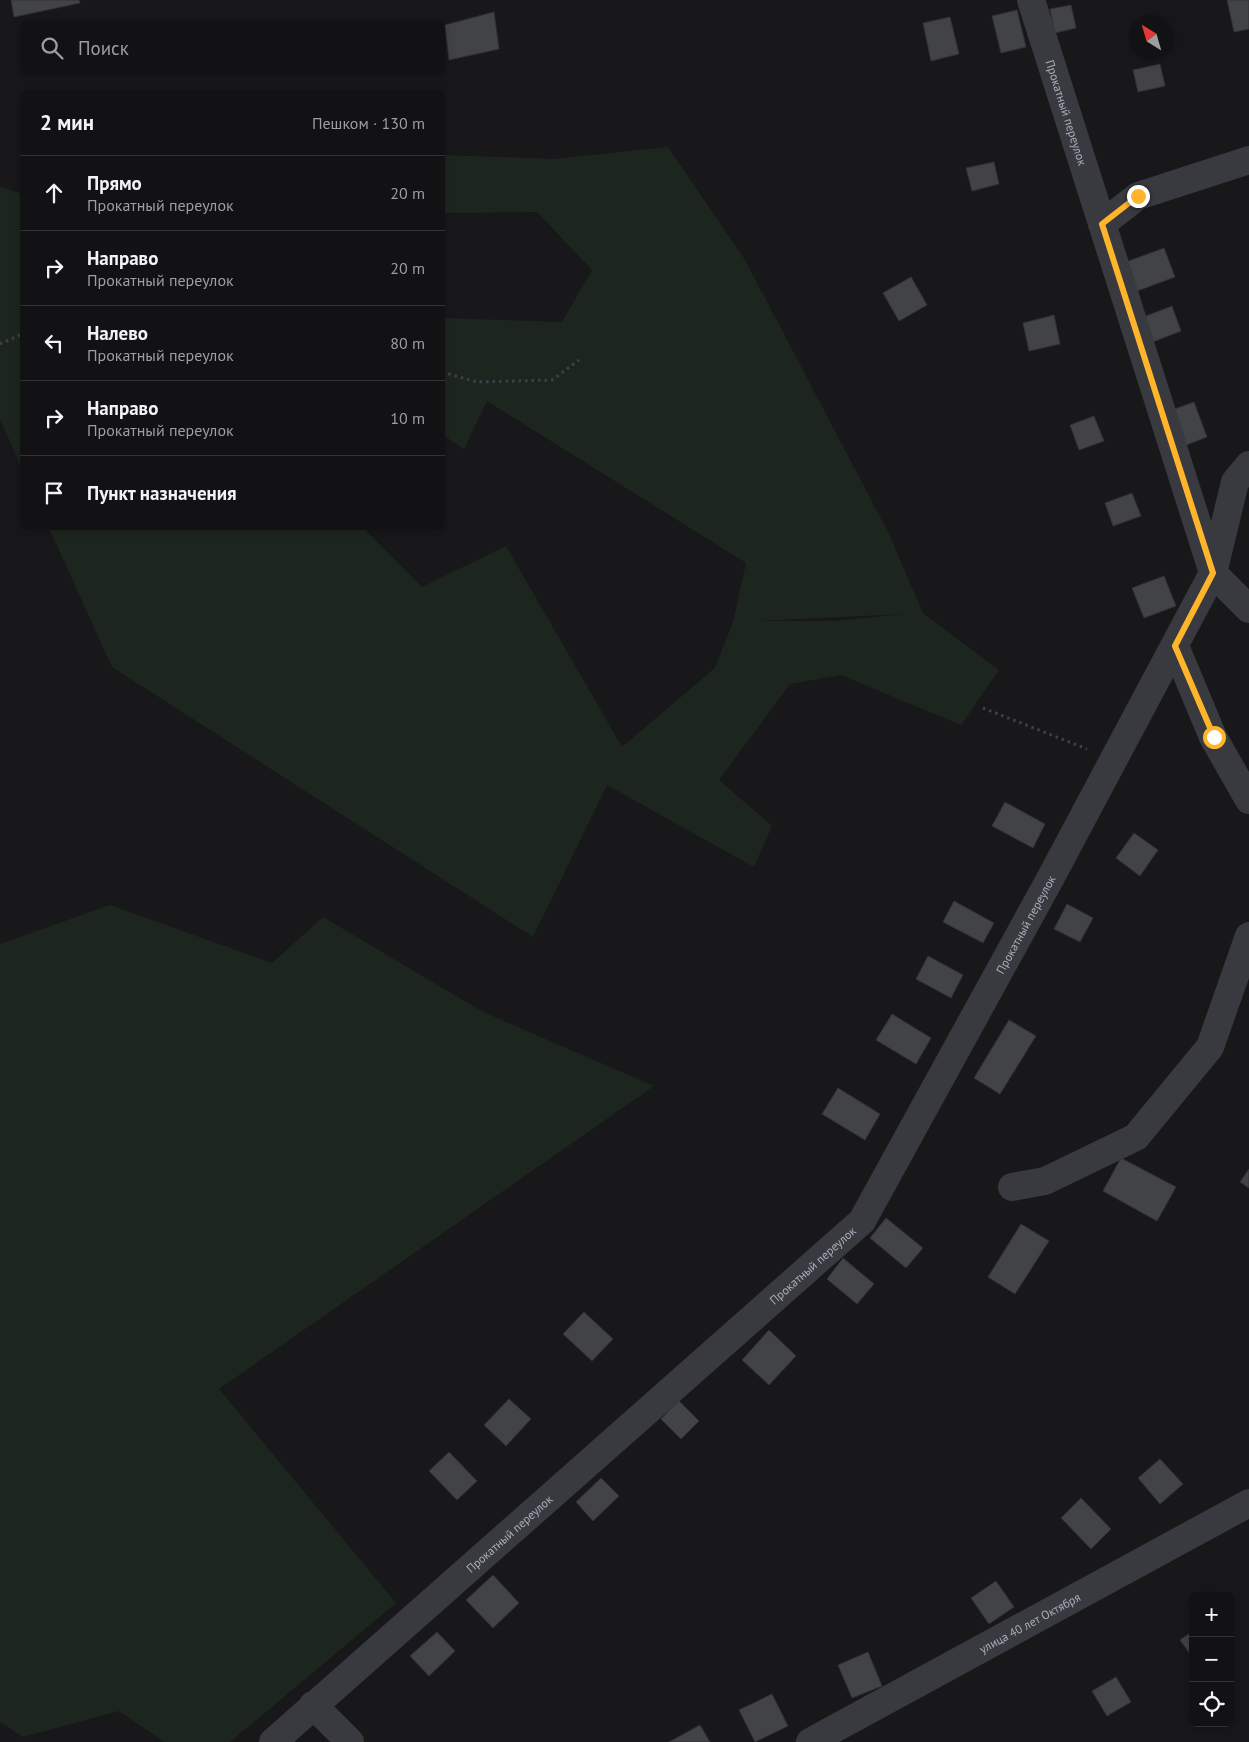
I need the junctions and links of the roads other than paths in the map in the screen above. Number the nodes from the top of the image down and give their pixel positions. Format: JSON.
{"nodes":[{"id":1,"x":1031,"y":0,"type":"edge"},
{"id":2,"x":1249,"y":160,"type":"edge"},
{"id":3,"x":1102,"y":224,"type":"junction"},
{"id":4,"x":1249,"y":465,"type":"edge"},
{"id":5,"x":1213,"y":573,"type":"junction"},
{"id":6,"x":1249,"y":608,"type":"edge"},
{"id":7,"x":1175,"y":646,"type":"junction"},
{"id":8,"x":1249,"y":800,"type":"edge"},
{"id":9,"x":1249,"y":936,"type":"edge"},
{"id":10,"x":1012,"y":1187,"type":"dead end"},
{"id":11,"x":1249,"y":1503,"type":"edge"},
{"id":12,"x":313,"y":1705,"type":"junction"},
{"id":13,"x":273,"y":1742,"type":"edge"},
{"id":14,"x":350,"y":1742,"type":"edge"},
{"id":15,"x":810,"y":1742,"type":"edge"}],
"edges":[{"from":1,"to":3,"type":"street","name":"Прокатный переулок"},
{"from":2,"to":3,"type":"street"},
{"from":3,"to":5,"type":"street","name":"Прокатный переулок"},
{"from":4,"to":5,"type":"street","name":"Прокатный переулок"},
{"from":5,"to":6,"type":"street","name":"Прокатный переулок"},
{"from":5,"to":7,"type":"street","name":"Прокатный переулок"},
{"from":7,"to":8,"type":"street"},
{"from":7,"to":12,"type":"street","name":"Прокатный переулок"},
{"from":9,"to":10,"type":"street"},
{"from":11,"to":15,"type":"street","name":"улица 40 лет Октября"},
{"from":12,"to":13,"type":"street","name":"Прокатный переулок"},
{"from":12,"to":14,"type":"street"}]}
